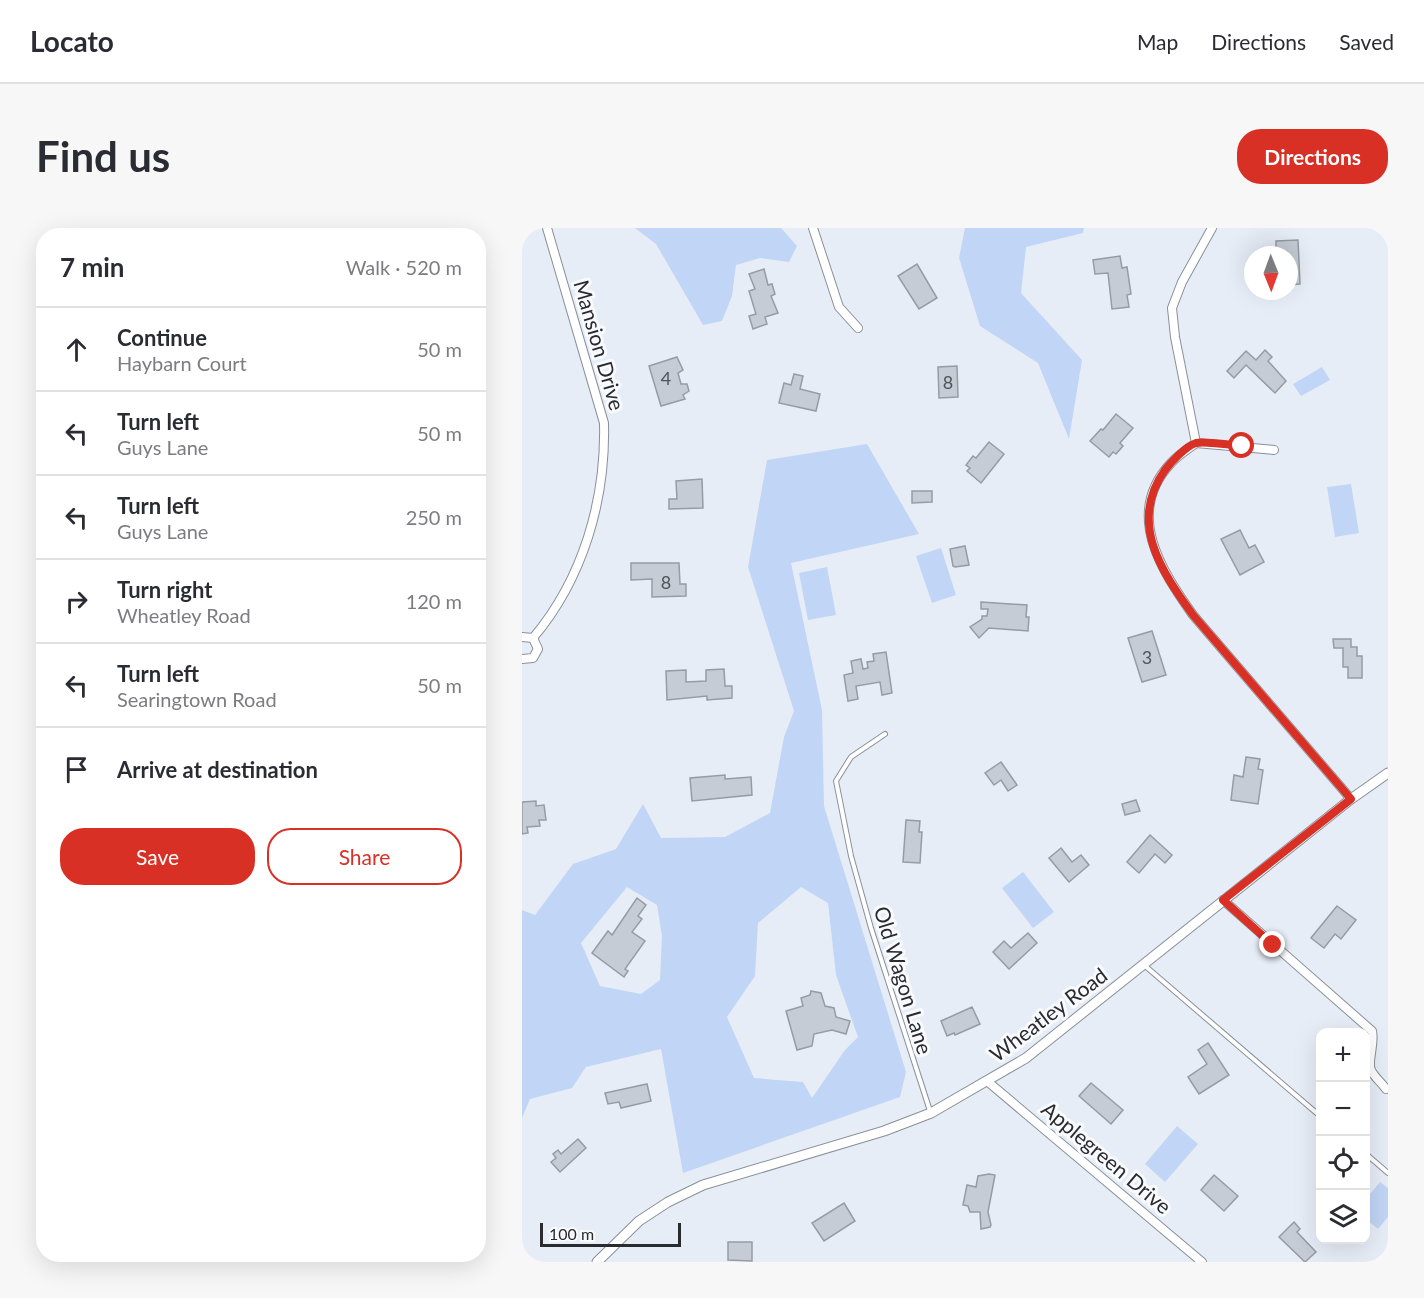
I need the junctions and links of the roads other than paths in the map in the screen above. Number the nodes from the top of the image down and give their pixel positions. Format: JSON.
{"nodes":[{"id":1,"x":547,"y":228,"type":"edge"},
{"id":2,"x":813,"y":228,"type":"edge"},
{"id":3,"x":1212,"y":228,"type":"edge"},
{"id":4,"x":858,"y":328,"type":"dead end"},
{"id":5,"x":1196,"y":443,"type":"junction"},
{"id":6,"x":1274,"y":450,"type":"dead end"},
{"id":7,"x":522,"y":637,"type":"edge"},
{"id":8,"x":533,"y":638,"type":"junction"},
{"id":9,"x":522,"y":659,"type":"edge"},
{"id":10,"x":885,"y":734,"type":"dead end"},
{"id":11,"x":1388,"y":773,"type":"edge"},
{"id":12,"x":1351,"y":799,"type":"junction"},
{"id":13,"x":1223,"y":900,"type":"junction"},
{"id":14,"x":1144,"y":965,"type":"junction"},
{"id":15,"x":987,"y":1081,"type":"junction"},
{"id":16,"x":1386,"y":1089,"type":"dead end"},
{"id":17,"x":931,"y":1113,"type":"junction"},
{"id":18,"x":1316,"y":1113,"type":"edge"},
{"id":19,"x":1370,"y":1158,"type":"edge"},
{"id":20,"x":1388,"y":1173,"type":"edge"},
{"id":21,"x":597,"y":1262,"type":"edge"},
{"id":22,"x":1202,"y":1262,"type":"edge"}],
"edges":[{"from":1,"to":8,"type":"street","name":"Mansion Drive"},
{"from":2,"to":4,"type":"street"},
{"from":3,"to":5,"type":"street"},
{"from":5,"to":6,"type":"street"},
{"from":5,"to":12,"type":"street"},
{"from":7,"to":8,"type":"street"},
{"from":8,"to":9,"type":"street","name":"Mansion Drive"},
{"from":10,"to":17,"type":"lane","name":"Old Wagon Lane"},
{"from":11,"to":12,"type":"street","name":"Wheatley Road"},
{"from":12,"to":13,"type":"street","name":"Wheatley Road"},
{"from":13,"to":14,"type":"street","name":"Wheatley Road"},
{"from":13,"to":16,"type":"street"},
{"from":14,"to":15,"type":"street","name":"Wheatley Road"},
{"from":14,"to":18,"type":"lane"},
{"from":15,"to":17,"type":"street","name":"Wheatley Road"},
{"from":15,"to":22,"type":"street","name":"Applegreen Drive"},
{"from":17,"to":21,"type":"street","name":"Wheatley Road"},
{"from":19,"to":20,"type":"lane"}]}
